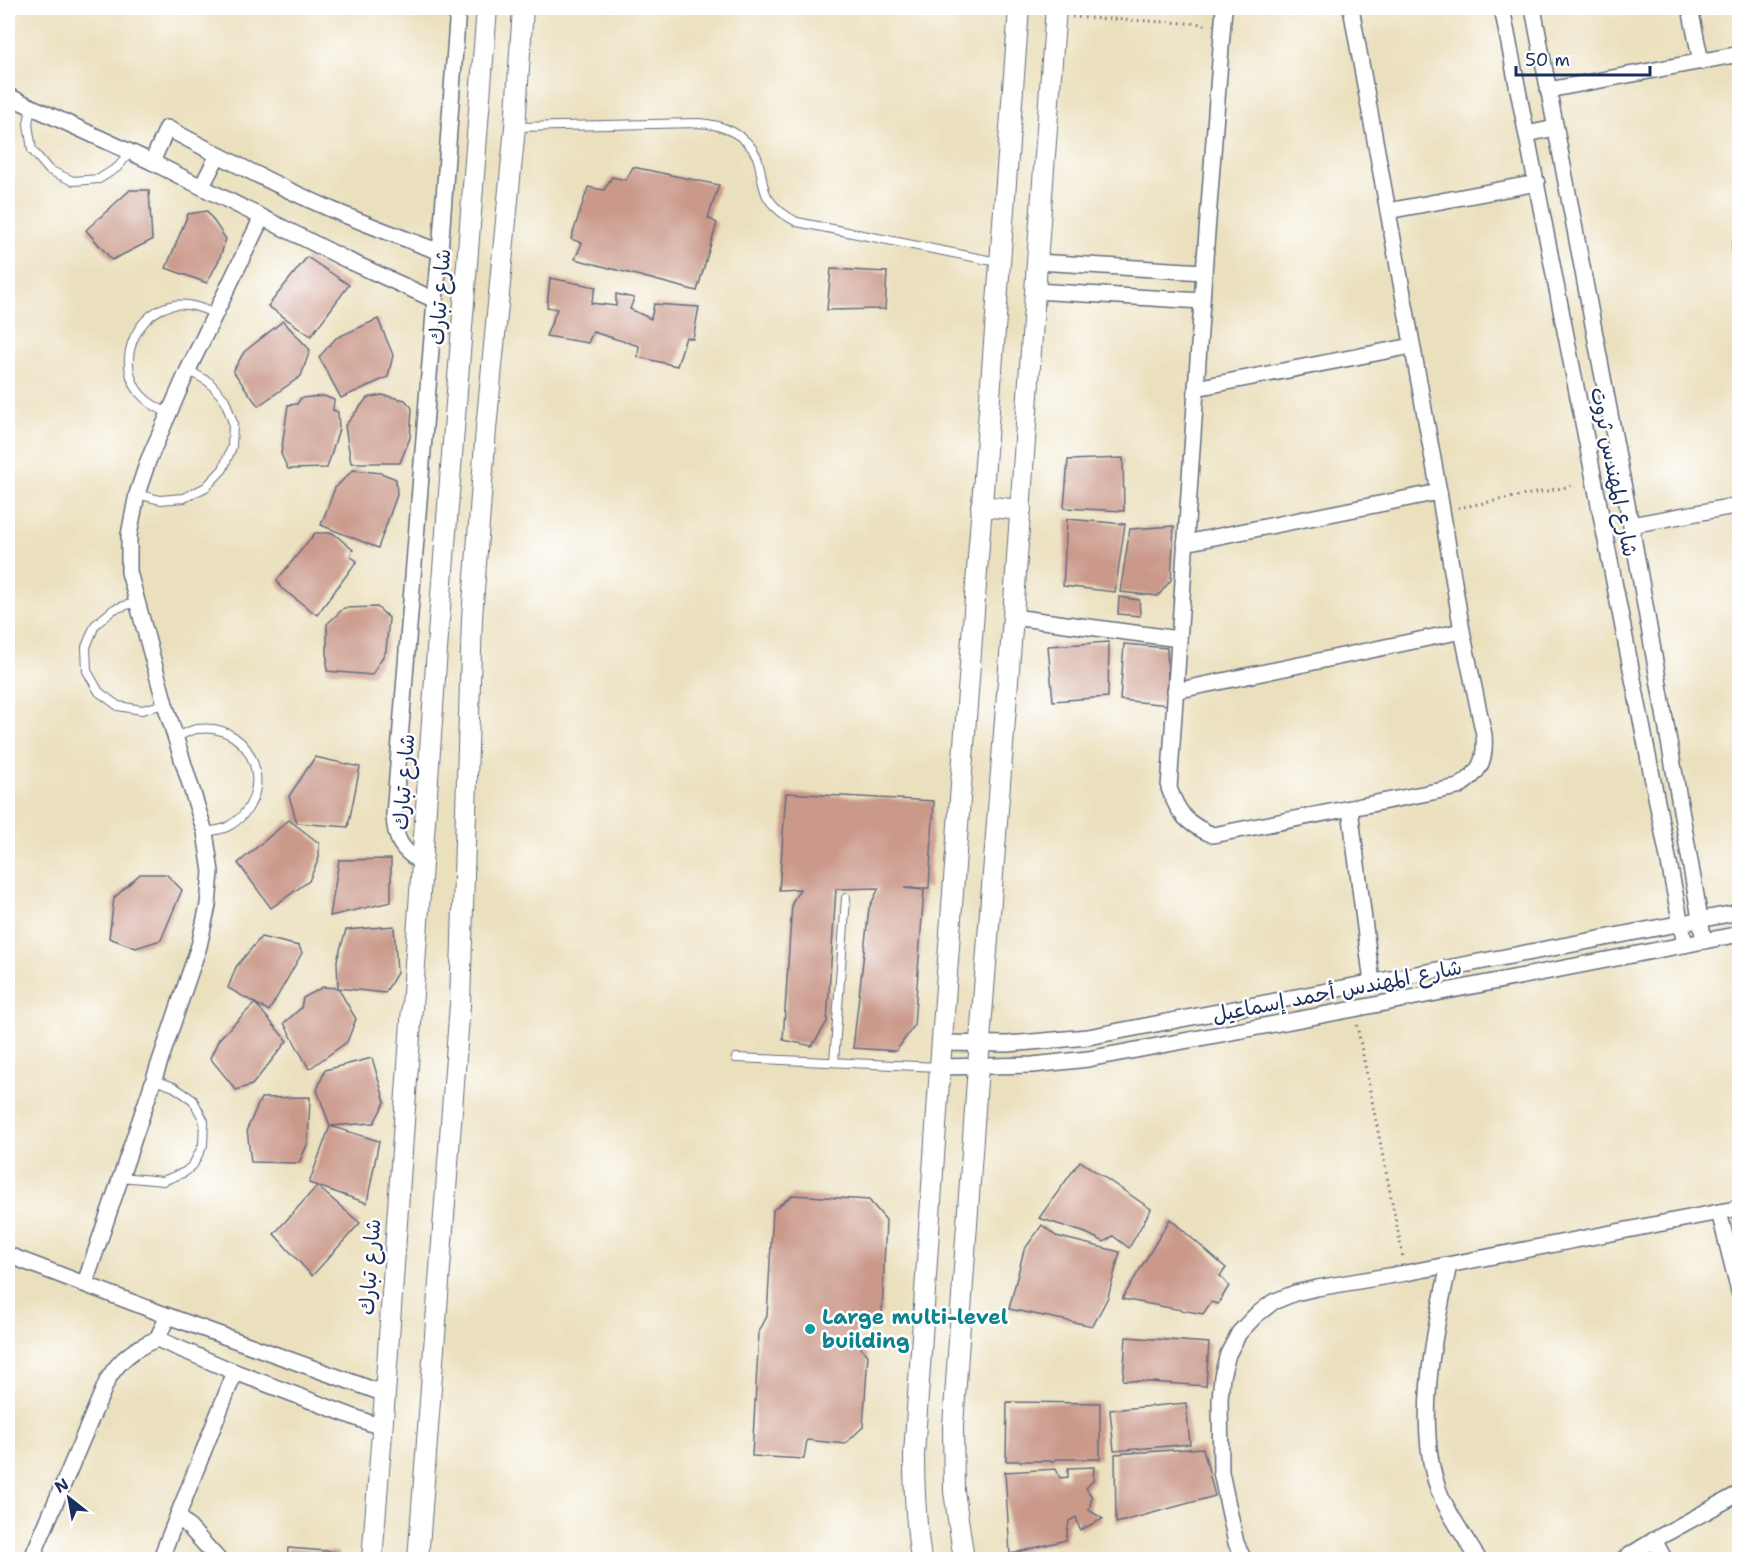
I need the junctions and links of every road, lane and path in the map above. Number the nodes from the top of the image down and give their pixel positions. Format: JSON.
{"nodes":[{"id":1,"x":458,"y":8,"type":"edge"},
{"id":2,"x":487,"y":8,"type":"edge"},
{"id":3,"x":523,"y":8,"type":"edge"},
{"id":4,"x":1019,"y":8,"type":"edge"},
{"id":5,"x":1224,"y":8,"type":"edge"},
{"id":6,"x":1351,"y":8,"type":"edge"},
{"id":7,"x":1502,"y":8,"type":"edge"},
{"id":8,"x":1533,"y":8,"type":"edge"},
{"id":9,"x":1690,"y":8,"type":"edge"},
{"id":10,"x":1056,"y":12,"type":"edge"},
{"id":11,"x":1223,"y":25,"type":"junction"},
{"id":12,"x":1740,"y":54,"type":"edge"},
{"id":13,"x":1701,"y":62,"type":"junction"},
{"id":14,"x":1548,"y":90,"type":"junction"},
{"id":15,"x":8,"y":96,"type":"edge"},
{"id":16,"x":31,"y":107,"type":"junction"},
{"id":17,"x":515,"y":127,"type":"junction"},
{"id":18,"x":1555,"y":128,"type":"junction"},
{"id":19,"x":1527,"y":134,"type":"junction"},
{"id":20,"x":130,"y":152,"type":"junction"},
{"id":21,"x":218,"y":155,"type":"junction"},
{"id":22,"x":152,"y":162,"type":"junction"},
{"id":23,"x":1537,"y":183,"type":"junction"},
{"id":24,"x":202,"y":186,"type":"junction"},
{"id":25,"x":1388,"y":211,"type":"junction"},
{"id":26,"x":262,"y":217,"type":"junction"},
{"id":27,"x":1740,"y":246,"type":"edge"},
{"id":28,"x":440,"y":252,"type":"junction"},
{"id":29,"x":1740,"y":252,"type":"edge"},
{"id":30,"x":1000,"y":262,"type":"junction"},
{"id":31,"x":1037,"y":262,"type":"junction"},
{"id":32,"x":1204,"y":272,"type":"junction"},
{"id":33,"x":1035,"y":291,"type":"junction"},
{"id":34,"x":435,"y":300,"type":"junction"},
{"id":35,"x":1202,"y":301,"type":"junction"},
{"id":36,"x":214,"y":314,"type":"junction"},
{"id":37,"x":1412,"y":346,"type":"junction"},
{"id":38,"x":188,"y":370,"type":"junction"},
{"id":39,"x":1196,"y":388,"type":"junction"},
{"id":40,"x":168,"y":413,"type":"junction"},
{"id":41,"x":1572,"y":486,"type":"dead end"},
{"id":42,"x":1438,"y":492,"type":"junction"},
{"id":43,"x":137,"y":494,"type":"junction"},
{"id":44,"x":1740,"y":505,"type":"edge"},
{"id":45,"x":981,"y":506,"type":"junction"},
{"id":46,"x":1021,"y":510,"type":"junction"},
{"id":47,"x":1442,"y":511,"type":"junction"},
{"id":48,"x":1631,"y":525,"type":"junction"},
{"id":49,"x":1185,"y":543,"type":"junction"},
{"id":50,"x":137,"y":602,"type":"junction"},
{"id":51,"x":1013,"y":617,"type":"junction"},
{"id":52,"x":1462,"y":631,"type":"junction"},
{"id":53,"x":1179,"y":639,"type":"junction"},
{"id":54,"x":1175,"y":691,"type":"junction"},
{"id":55,"x":165,"y":704,"type":"junction"},
{"id":56,"x":175,"y":738,"type":"junction"},
{"id":57,"x":1350,"y":809,"type":"junction"},
{"id":58,"x":205,"y":832,"type":"junction"},
{"id":59,"x":422,"y":863,"type":"junction"},
{"id":60,"x":846,"y":898,"type":"dead end"},
{"id":61,"x":1740,"y":912,"type":"edge"},
{"id":62,"x":1701,"y":920,"type":"junction"},
{"id":63,"x":1681,"y":924,"type":"junction"},
{"id":64,"x":1740,"y":934,"type":"edge"},
{"id":65,"x":1704,"y":941,"type":"junction"},
{"id":66,"x":1685,"y":945,"type":"junction"},
{"id":67,"x":1372,"y":983,"type":"junction"},
{"id":68,"x":1354,"y":1010,"type":"junction"},
{"id":69,"x":942,"y":1043,"type":"junction"},
{"id":70,"x":981,"y":1044,"type":"junction"},
{"id":71,"x":736,"y":1058,"type":"dead end"},
{"id":72,"x":834,"y":1062,"type":"junction"},
{"id":73,"x":978,"y":1066,"type":"junction"},
{"id":74,"x":940,"y":1067,"type":"junction"},
{"id":75,"x":155,"y":1080,"type":"junction"},
{"id":76,"x":121,"y":1177,"type":"junction"},
{"id":77,"x":1740,"y":1208,"type":"edge"},
{"id":78,"x":1719,"y":1212,"type":"junction"},
{"id":79,"x":8,"y":1255,"type":"edge"},
{"id":80,"x":1449,"y":1265,"type":"junction"},
{"id":81,"x":1406,"y":1273,"type":"junction"},
{"id":82,"x":85,"y":1283,"type":"junction"},
{"id":83,"x":1740,"y":1295,"type":"edge"},
{"id":84,"x":168,"y":1316,"type":"junction"},
{"id":85,"x":157,"y":1339,"type":"junction"},
{"id":86,"x":235,"y":1372,"type":"junction"},
{"id":87,"x":385,"y":1394,"type":"junction"},
{"id":88,"x":382,"y":1428,"type":"junction"},
{"id":89,"x":1740,"y":1494,"type":"edge"},
{"id":90,"x":178,"y":1515,"type":"junction"},
{"id":91,"x":1654,"y":1539,"type":"junction"},
{"id":92,"x":32,"y":1560,"type":"edge"},
{"id":93,"x":160,"y":1560,"type":"edge"},
{"id":94,"x":219,"y":1560,"type":"edge"},
{"id":95,"x":372,"y":1560,"type":"edge"},
{"id":96,"x":418,"y":1560,"type":"edge"},
{"id":97,"x":921,"y":1560,"type":"edge"},
{"id":98,"x":964,"y":1560,"type":"edge"},
{"id":99,"x":1244,"y":1560,"type":"edge"},
{"id":100,"x":1479,"y":1560,"type":"edge"},
{"id":101,"x":1622,"y":1560,"type":"edge"},
{"id":102,"x":1665,"y":1560,"type":"edge"}],
"edges":[{"from":1,"to":28,"type":"street"},
{"from":2,"to":59,"type":"street","name":"شارع تبارك"},
{"from":3,"to":17,"type":"street"},
{"from":4,"to":30,"type":"street"},
{"from":5,"to":11,"type":"street"},
{"from":6,"to":25,"type":"street"},
{"from":7,"to":19,"type":"street","name":"شارع المهندس ثروت"},
{"from":8,"to":14,"type":"street","name":"شارع المهندس ثروت"},
{"from":9,"to":13,"type":"street"},
{"from":10,"to":11,"type":"path"},
{"from":10,"to":31,"type":"street"},
{"from":11,"to":32,"type":"street"},
{"from":12,"to":13,"type":"street"},
{"from":13,"to":14,"type":"street"},
{"from":14,"to":18,"type":"street","name":"شارع المهندس ثروت"},
{"from":15,"to":16,"type":"street"},
{"from":16,"to":20,"type":"street"},
{"from":16,"to":20,"type":"lane"},
{"from":17,"to":30,"type":"lane"},
{"from":17,"to":96,"type":"street"},
{"from":18,"to":19,"type":"street"},
{"from":18,"to":48,"type":"street","name":"شارع المهندس ثروت"},
{"from":19,"to":23,"type":"street","name":"شارع المهندس ثروت"},
{"from":20,"to":22,"type":"street"},
{"from":21,"to":22,"type":"street"},
{"from":21,"to":24,"type":"street"},
{"from":21,"to":28,"type":"street"},
{"from":22,"to":24,"type":"street"},
{"from":23,"to":25,"type":"street"},
{"from":23,"to":63,"type":"street","name":"شارع المهندس ثروت"},
{"from":24,"to":26,"type":"street"},
{"from":25,"to":37,"type":"street"},
{"from":26,"to":34,"type":"street"},
{"from":26,"to":36,"type":"street"},
{"from":27,"to":29,"type":"street"},
{"from":28,"to":34,"type":"street"},
{"from":30,"to":45,"type":"street"},
{"from":31,"to":32,"type":"street"},
{"from":31,"to":33,"type":"street"},
{"from":32,"to":35,"type":"street"},
{"from":33,"to":35,"type":"street"},
{"from":33,"to":46,"type":"street"},
{"from":34,"to":59,"type":"street"},
{"from":35,"to":39,"type":"street"},
{"from":36,"to":38,"type":"street"},
{"from":36,"to":40,"type":"lane"},
{"from":37,"to":39,"type":"street"},
{"from":37,"to":42,"type":"street"},
{"from":38,"to":40,"type":"street"},
{"from":38,"to":43,"type":"lane"},
{"from":39,"to":49,"type":"street"},
{"from":40,"to":43,"type":"street"},
{"from":41,"to":47,"type":"path"},
{"from":42,"to":47,"type":"street"},
{"from":42,"to":49,"type":"street"},
{"from":43,"to":50,"type":"street"},
{"from":44,"to":48,"type":"street"},
{"from":45,"to":46,"type":"street"},
{"from":45,"to":69,"type":"street"},
{"from":46,"to":51,"type":"street"},
{"from":47,"to":52,"type":"street"},
{"from":48,"to":62,"type":"street","name":"شارع المهندس ثروت"},
{"from":49,"to":53,"type":"street"},
{"from":50,"to":55,"type":"street"},
{"from":50,"to":55,"type":"lane"},
{"from":51,"to":53,"type":"street"},
{"from":51,"to":70,"type":"street"},
{"from":52,"to":54,"type":"street"},
{"from":52,"to":57,"type":"street"},
{"from":53,"to":54,"type":"street"},
{"from":54,"to":57,"type":"street"},
{"from":55,"to":56,"type":"street"},
{"from":56,"to":58,"type":"street"},
{"from":56,"to":58,"type":"lane"},
{"from":57,"to":67,"type":"street"},
{"from":58,"to":75,"type":"street"},
{"from":59,"to":87,"type":"street","name":"شارع تبارك"},
{"from":60,"to":72,"type":"lane"},
{"from":61,"to":62,"type":"street","name":"شارع المهندس أحمد إسماعيل"},
{"from":62,"to":63,"type":"street","name":"شارع المهندس أحمد إسماعيل"},
{"from":62,"to":65,"type":"street","name":"شارع المهندس ثروت"},
{"from":63,"to":66,"type":"street","name":"شارع المهندس ثروت"},
{"from":63,"to":67,"type":"street","name":"شارع المهندس أحمد إسماعيل"},
{"from":64,"to":65,"type":"street","name":"شارع المهندس أحمد إسماعيل"},
{"from":65,"to":66,"type":"street","name":"شارع المهندس أحمد إسماعيل"},
{"from":66,"to":68,"type":"street","name":"شارع المهندس أحمد إسماعيل"},
{"from":67,"to":70,"type":"street","name":"شارع المهندس أحمد إسماعيل"},
{"from":68,"to":73,"type":"street","name":"شارع المهندس أحمد إسماعيل"},
{"from":68,"to":81,"type":"path"},
{"from":69,"to":70,"type":"street","name":"شارع المهندس أحمد إسماعيل"},
{"from":69,"to":74,"type":"street"},
{"from":70,"to":73,"type":"street"},
{"from":71,"to":72,"type":"lane"},
{"from":72,"to":74,"type":"lane"},
{"from":73,"to":74,"type":"street","name":"شارع المهندس أحمد إسماعيل"},
{"from":73,"to":98,"type":"street"},
{"from":74,"to":97,"type":"street"},
{"from":75,"to":76,"type":"street"},
{"from":75,"to":76,"type":"lane"},
{"from":76,"to":82,"type":"street"},
{"from":77,"to":78,"type":"street"},
{"from":78,"to":80,"type":"street"},
{"from":78,"to":83,"type":"street"},
{"from":79,"to":82,"type":"street"},
{"from":80,"to":81,"type":"street"},
{"from":80,"to":100,"type":"street"},
{"from":81,"to":99,"type":"street"},
{"from":82,"to":84,"type":"street"},
{"from":84,"to":85,"type":"street"},
{"from":84,"to":87,"type":"street"},
{"from":85,"to":86,"type":"street"},
{"from":85,"to":92,"type":"street"},
{"from":86,"to":88,"type":"street"},
{"from":86,"to":90,"type":"street"},
{"from":87,"to":88,"type":"street","name":"شارع تبارك"},
{"from":88,"to":95,"type":"street","name":"شارع تبارك"},
{"from":89,"to":91,"type":"street"},
{"from":90,"to":93,"type":"street"},
{"from":90,"to":94,"type":"street"},
{"from":91,"to":101,"type":"street"},
{"from":91,"to":102,"type":"street"}]}
